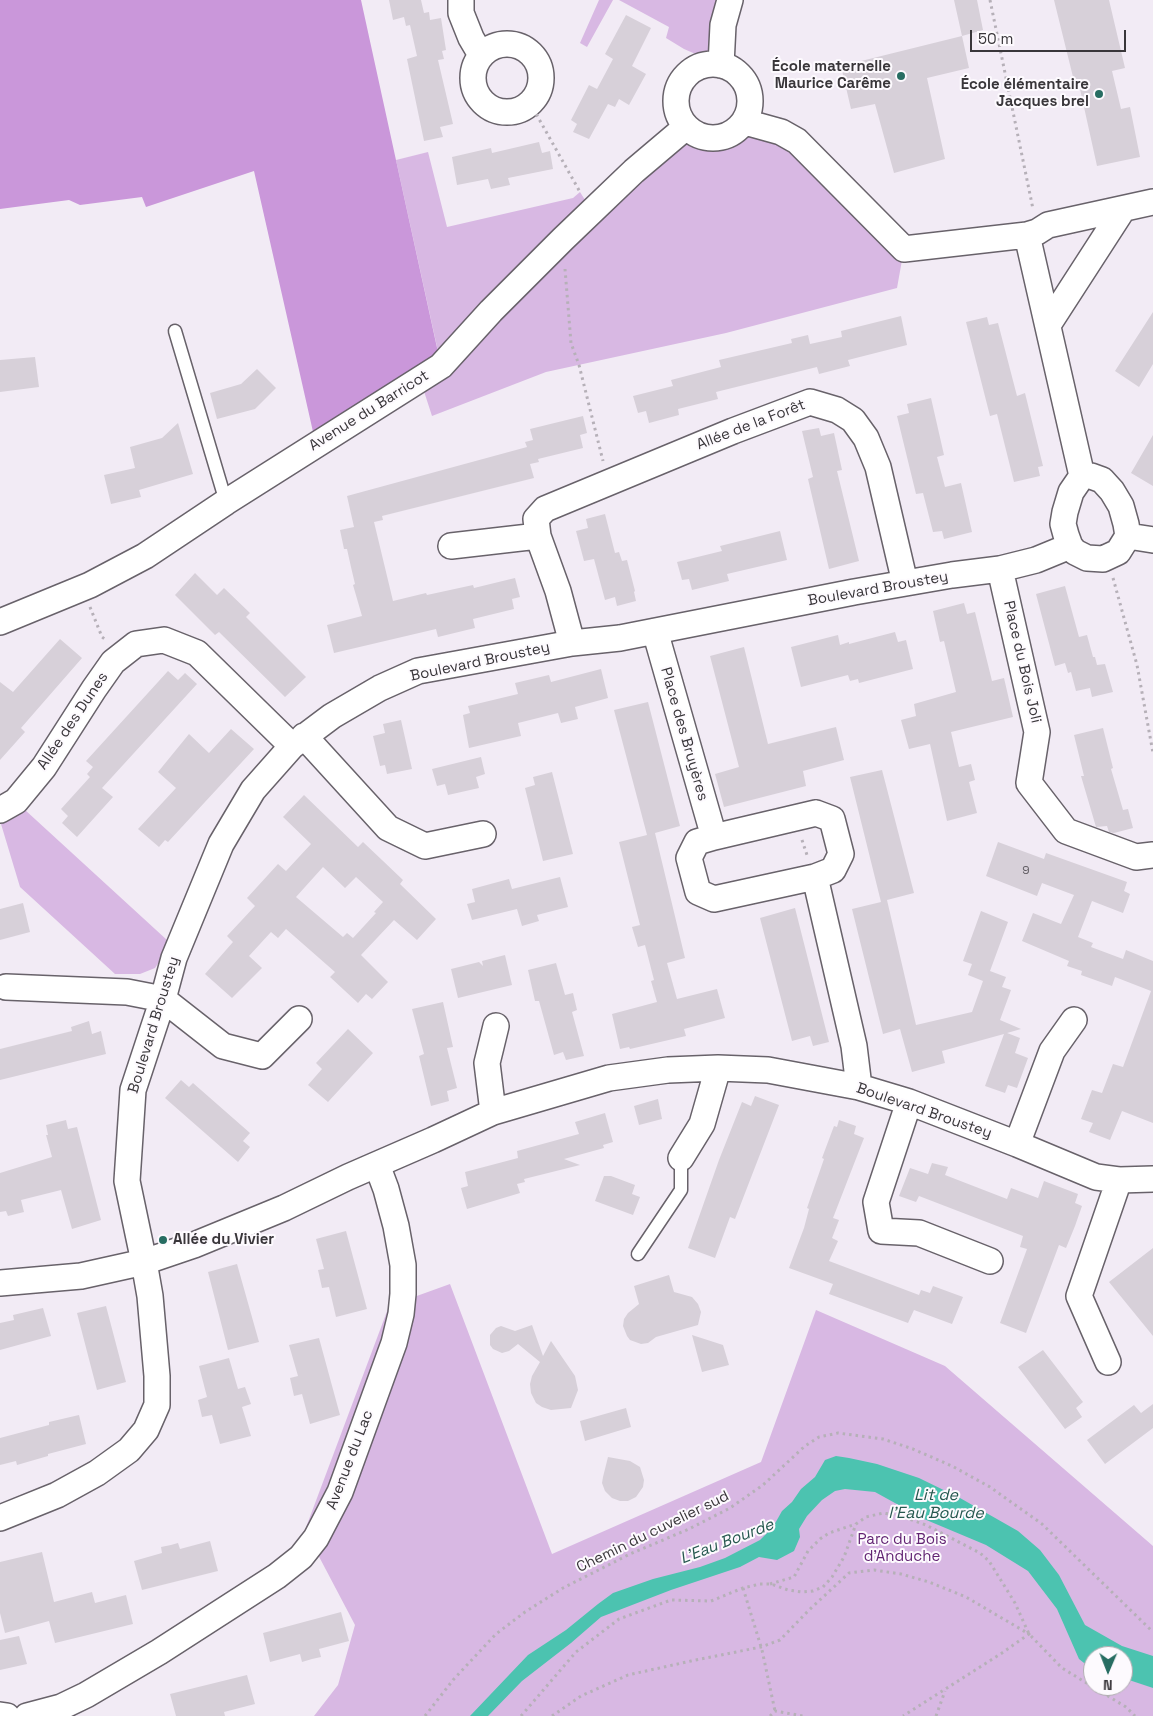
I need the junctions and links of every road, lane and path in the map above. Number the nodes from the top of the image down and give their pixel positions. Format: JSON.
{"nodes":[{"id":1,"x":460,"y":0,"type":"edge"},
{"id":2,"x":730,"y":0,"type":"edge"},
{"id":3,"x":990,"y":0,"type":"edge"},
{"id":4,"x":481,"y":55,"type":"junction"},
{"id":5,"x":721,"y":65,"type":"junction"},
{"id":6,"x":530,"y":103,"type":"junction"},
{"id":7,"x":745,"y":122,"type":"junction"},
{"id":8,"x":686,"y":128,"type":"junction"},
{"id":9,"x":1153,"y":202,"type":"edge"},
{"id":10,"x":1123,"y":209,"type":"junction"},
{"id":11,"x":592,"y":212,"type":"junction"},
{"id":12,"x":1032,"y":233,"type":"junction"},
{"id":13,"x":563,"y":239,"type":"junction"},
{"id":14,"x":1048,"y":325,"type":"junction"},
{"id":15,"x":175,"y":330,"type":"dead end"},
{"id":16,"x":1082,"y":476,"type":"junction"},
{"id":17,"x":615,"y":479,"type":"junction"},
{"id":18,"x":226,"y":502,"type":"junction"},
{"id":19,"x":538,"y":536,"type":"junction"},
{"id":20,"x":1128,"y":536,"type":"junction"},
{"id":21,"x":1153,"y":540,"type":"edge"},
{"id":22,"x":451,"y":546,"type":"dead end"},
{"id":23,"x":1070,"y":546,"type":"junction"},
{"id":24,"x":1104,"y":559,"type":"junction"},
{"id":25,"x":1000,"y":569,"type":"junction"},
{"id":26,"x":905,"y":583,"type":"junction"},
{"id":27,"x":80,"y":589,"type":"junction"},
{"id":28,"x":0,"y":622,"type":"edge"},
{"id":29,"x":655,"y":631,"type":"junction"},
{"id":30,"x":572,"y":643,"type":"junction"},
{"id":31,"x":122,"y":655,"type":"junction"},
{"id":32,"x":298,"y":741,"type":"junction"},
{"id":33,"x":1153,"y":753,"type":"edge"},
{"id":34,"x":0,"y":810,"type":"edge"},
{"id":35,"x":797,"y":817,"type":"junction"},
{"id":36,"x":482,"y":834,"type":"dead end"},
{"id":37,"x":714,"y":837,"type":"junction"},
{"id":38,"x":1153,"y":854,"type":"edge"},
{"id":39,"x":815,"y":877,"type":"junction"},
{"id":40,"x":6,"y":987,"type":"dead end"},
{"id":41,"x":162,"y":999,"type":"junction"},
{"id":42,"x":299,"y":1018,"type":"dead end"},
{"id":43,"x":1074,"y":1020,"type":"dead end"},
{"id":44,"x":496,"y":1026,"type":"dead end"},
{"id":45,"x":718,"y":1068,"type":"junction"},
{"id":46,"x":859,"y":1087,"type":"junction"},
{"id":47,"x":909,"y":1102,"type":"junction"},
{"id":48,"x":493,"y":1112,"type":"junction"},
{"id":49,"x":1017,"y":1144,"type":"junction"},
{"id":50,"x":681,"y":1158,"type":"joint"},
{"id":51,"x":377,"y":1165,"type":"junction"},
{"id":52,"x":1153,"y":1179,"type":"edge"},
{"id":53,"x":1119,"y":1180,"type":"junction"},
{"id":54,"x":638,"y":1254,"type":"dead end"},
{"id":55,"x":990,"y":1261,"type":"dead end"},
{"id":56,"x":144,"y":1262,"type":"junction"},
{"id":57,"x":0,"y":1283,"type":"edge"},
{"id":58,"x":1108,"y":1362,"type":"dead end"},
{"id":59,"x":0,"y":1518,"type":"edge"},
{"id":60,"x":856,"y":1524,"type":"junction"},
{"id":61,"x":770,"y":1584,"type":"junction"},
{"id":62,"x":743,"y":1588,"type":"junction"},
{"id":63,"x":1153,"y":1632,"type":"edge"},
{"id":64,"x":1029,"y":1634,"type":"junction"},
{"id":65,"x":761,"y":1647,"type":"junction"},
{"id":66,"x":946,"y":1690,"type":"junction"},
{"id":67,"x":775,"y":1711,"type":"junction"},
{"id":68,"x":0,"y":1715,"type":"edge"},
{"id":69,"x":7,"y":1716,"type":"edge"},
{"id":70,"x":27,"y":1716,"type":"edge"},
{"id":71,"x":425,"y":1716,"type":"edge"},
{"id":72,"x":521,"y":1716,"type":"edge"},
{"id":73,"x":552,"y":1716,"type":"edge"},
{"id":74,"x":770,"y":1716,"type":"edge"},
{"id":75,"x":803,"y":1716,"type":"edge"},
{"id":76,"x":903,"y":1716,"type":"edge"},
{"id":77,"x":936,"y":1716,"type":"edge"},
{"id":78,"x":1135,"y":1716,"type":"edge"}],
"edges":[{"from":1,"to":4,"type":"street"},
{"from":2,"to":5,"type":"street"},
{"from":3,"to":12,"type":"path"},
{"from":4,"to":6,"type":"street"},
{"from":4,"to":6,"type":"street"},
{"from":5,"to":7,"type":"street"},
{"from":5,"to":8,"type":"street"},
{"from":6,"to":11,"type":"path"},
{"from":7,"to":8,"type":"street"},
{"from":7,"to":12,"type":"street"},
{"from":8,"to":11,"type":"street","name":"Avenue du Barricot"},
{"from":9,"to":10,"type":"street"},
{"from":10,"to":12,"type":"street"},
{"from":10,"to":14,"type":"street"},
{"from":11,"to":13,"type":"street","name":"Avenue du Barricot"},
{"from":12,"to":14,"type":"street"},
{"from":13,"to":17,"type":"path"},
{"from":13,"to":18,"type":"street","name":"Avenue du Barricot"},
{"from":14,"to":16,"type":"street"},
{"from":15,"to":18,"type":"lane"},
{"from":16,"to":20,"type":"street"},
{"from":16,"to":23,"type":"street"},
{"from":17,"to":19,"type":"street","name":"Allée de la Forêt"},
{"from":17,"to":26,"type":"street","name":"Allée de la Forêt"},
{"from":18,"to":27,"type":"street","name":"Avenue du Barricot"},
{"from":19,"to":22,"type":"street"},
{"from":19,"to":30,"type":"street","name":"Allée de la Forêt"},
{"from":20,"to":21,"type":"street"},
{"from":20,"to":24,"type":"street"},
{"from":23,"to":24,"type":"street"},
{"from":23,"to":25,"type":"street","name":"Boulevard Broustey"},
{"from":24,"to":33,"type":"path"},
{"from":25,"to":26,"type":"street","name":"Boulevard Broustey"},
{"from":25,"to":38,"type":"street","name":"Place du Bois Joli"},
{"from":26,"to":29,"type":"street","name":"Boulevard Broustey"},
{"from":27,"to":28,"type":"street","name":"Avenue du Barricot"},
{"from":27,"to":31,"type":"path"},
{"from":29,"to":30,"type":"street","name":"Boulevard Broustey"},
{"from":29,"to":37,"type":"street","name":"Place des Bruyères"},
{"from":30,"to":32,"type":"street","name":"Boulevard Broustey"},
{"from":31,"to":32,"type":"street","name":"Allée des Dunes"},
{"from":31,"to":34,"type":"street","name":"Allée des Dunes"},
{"from":32,"to":36,"type":"street","name":"Allée des Dunes"},
{"from":32,"to":41,"type":"street","name":"Boulevard Broustey"},
{"from":35,"to":37,"type":"street"},
{"from":35,"to":39,"type":"path"},
{"from":35,"to":39,"type":"street"},
{"from":37,"to":39,"type":"street"},
{"from":39,"to":46,"type":"street"},
{"from":40,"to":41,"type":"street"},
{"from":41,"to":42,"type":"street"},
{"from":41,"to":56,"type":"street","name":"Boulevard Broustey"},
{"from":43,"to":49,"type":"street"},
{"from":44,"to":48,"type":"street"},
{"from":45,"to":46,"type":"street","name":"Boulevard Broustey"},
{"from":45,"to":48,"type":"street","name":"Boulevard Broustey"},
{"from":45,"to":50,"type":"street"},
{"from":46,"to":47,"type":"street","name":"Boulevard Broustey"},
{"from":47,"to":49,"type":"street","name":"Boulevard Broustey"},
{"from":47,"to":55,"type":"street"},
{"from":48,"to":51,"type":"street","name":"Boulevard Broustey"},
{"from":49,"to":53,"type":"street","name":"Boulevard Broustey"},
{"from":50,"to":54,"type":"lane"},
{"from":51,"to":56,"type":"street","name":"Boulevard Broustey"},
{"from":51,"to":70,"type":"street","name":"Avenue du Lac"},
{"from":52,"to":53,"type":"street","name":"Boulevard Broustey"},
{"from":53,"to":58,"type":"street"},
{"from":56,"to":57,"type":"street"},
{"from":56,"to":59,"type":"street"},
{"from":60,"to":61,"type":"path"},
{"from":60,"to":61,"type":"path"},
{"from":60,"to":64,"type":"path"},
{"from":61,"to":62,"type":"path"},
{"from":62,"to":65,"type":"path"},
{"from":62,"to":72,"type":"path"},
{"from":63,"to":71,"type":"path","name":"Chemin du cuvelier sud"},
{"from":64,"to":65,"type":"path"},
{"from":64,"to":66,"type":"path"},
{"from":64,"to":78,"type":"path"},
{"from":65,"to":67,"type":"path"},
{"from":65,"to":73,"type":"path"},
{"from":66,"to":76,"type":"path"},
{"from":66,"to":77,"type":"path"},
{"from":67,"to":74,"type":"path"},
{"from":67,"to":75,"type":"path"},
{"from":68,"to":69,"type":"street"}]}
